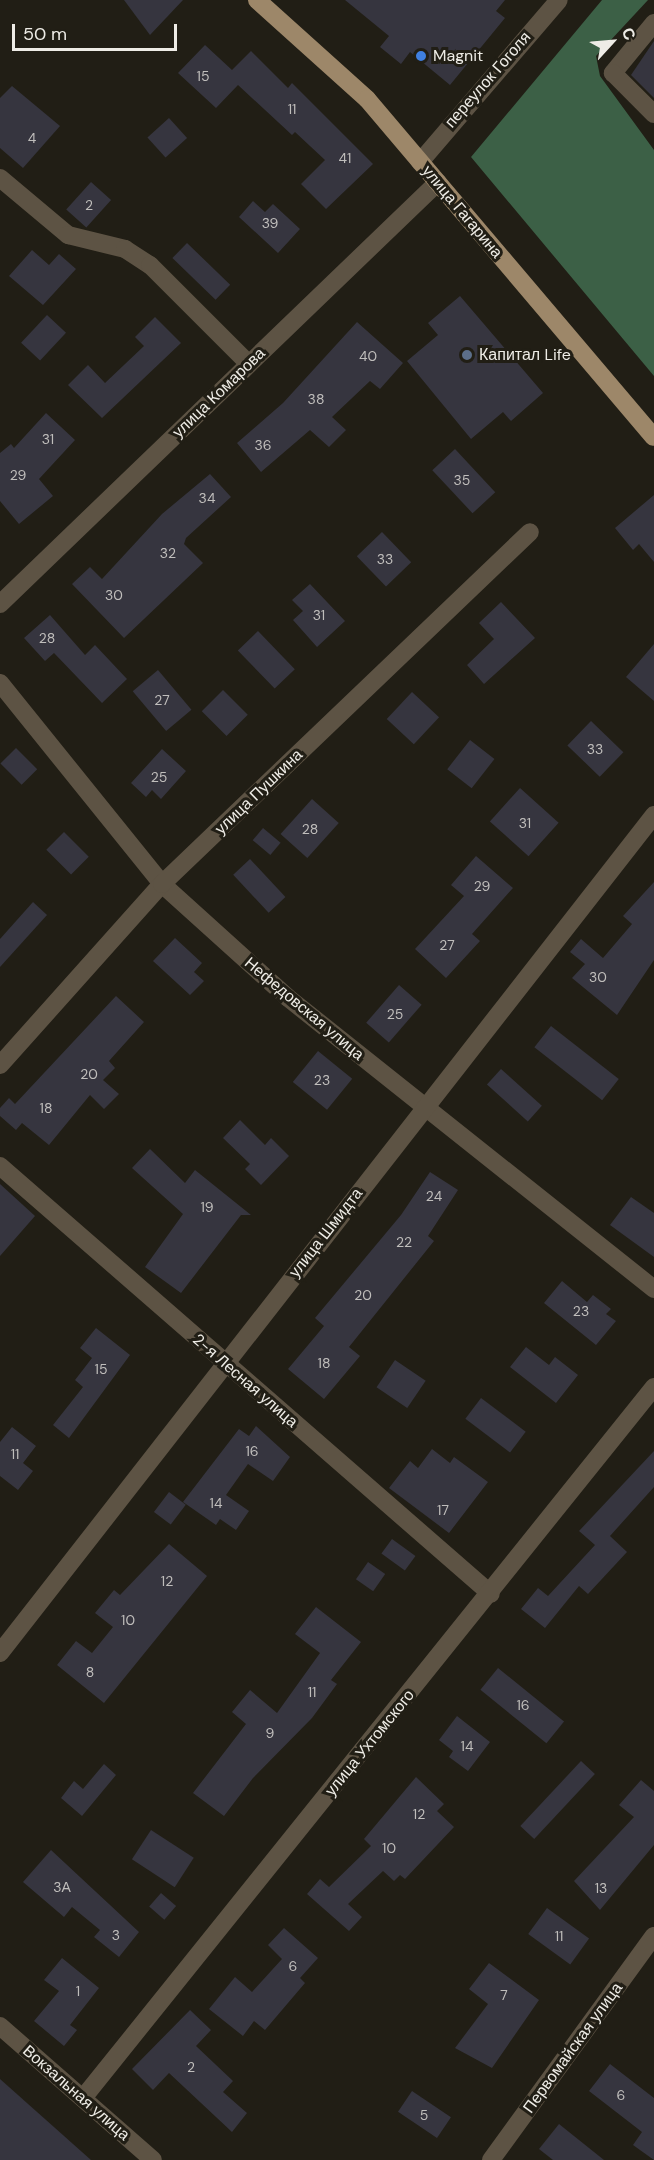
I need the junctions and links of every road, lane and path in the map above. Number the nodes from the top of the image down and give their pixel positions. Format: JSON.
{"nodes":[{"id":1,"x":257,"y":0,"type":"edge"},
{"id":2,"x":559,"y":0,"type":"edge"},
{"id":3,"x":654,"y":23,"type":"edge"},
{"id":4,"x":654,"y":114,"type":"edge"},
{"id":5,"x":420,"y":162,"type":"junction"},
{"id":6,"x":0,"y":178,"type":"edge"},
{"id":7,"x":438,"y":182,"type":"junction"},
{"id":8,"x":249,"y":364,"type":"junction"},
{"id":9,"x":654,"y":437,"type":"edge"},
{"id":10,"x":530,"y":532,"type":"dead end"},
{"id":11,"x":0,"y":604,"type":"edge"},
{"id":12,"x":0,"y":683,"type":"edge"},
{"id":13,"x":654,"y":814,"type":"edge"},
{"id":14,"x":162,"y":885,"type":"junction"},
{"id":15,"x":0,"y":1065,"type":"edge"},
{"id":16,"x":425,"y":1109,"type":"junction"},
{"id":17,"x":0,"y":1166,"type":"edge"},
{"id":18,"x":654,"y":1289,"type":"edge"},
{"id":19,"x":224,"y":1363,"type":"junction"},
{"id":20,"x":654,"y":1387,"type":"edge"},
{"id":21,"x":491,"y":1594,"type":"junction"},
{"id":22,"x":0,"y":1653,"type":"edge"},
{"id":23,"x":654,"y":1936,"type":"edge"},
{"id":24,"x":0,"y":2026,"type":"edge"},
{"id":25,"x":83,"y":2098,"type":"junction"},
{"id":26,"x":153,"y":2160,"type":"edge"},
{"id":27,"x":491,"y":2160,"type":"edge"}],
"edges":[{"from":1,"to":5,"type":"main road","name":"улица Гагарина"},
{"from":2,"to":5,"type":"street","name":"переулок Гоголя"},
{"from":3,"to":4,"type":"street"},
{"from":5,"to":7,"type":"main road","name":"улица Гагарина"},
{"from":6,"to":8,"type":"street"},
{"from":7,"to":8,"type":"street","name":"улица Комарова"},
{"from":7,"to":9,"type":"main road","name":"улица Гагарина"},
{"from":8,"to":11,"type":"street","name":"улица Комарова"},
{"from":10,"to":14,"type":"street","name":"улица Пушкина"},
{"from":12,"to":14,"type":"street","name":"Нефедовская улица"},
{"from":13,"to":16,"type":"street","name":"улица Шмидта"},
{"from":14,"to":15,"type":"street","name":"улица Пушкина"},
{"from":14,"to":16,"type":"street","name":"Нефедовская улица"},
{"from":16,"to":18,"type":"street","name":"Нефедовская улица"},
{"from":16,"to":19,"type":"street","name":"улица Шмидта"},
{"from":17,"to":19,"type":"street","name":"2-я Лесная улица"},
{"from":19,"to":21,"type":"street","name":"2-я Лесная улица"},
{"from":19,"to":22,"type":"street","name":"улица Шмидта"},
{"from":20,"to":21,"type":"street","name":"улица Ухтомского"},
{"from":21,"to":25,"type":"street","name":"улица Ухтомского"},
{"from":23,"to":27,"type":"street","name":"Первомайская улица"},
{"from":24,"to":25,"type":"street","name":"Вокзальная улица"},
{"from":25,"to":26,"type":"street","name":"Вокзальная улица"}]}
